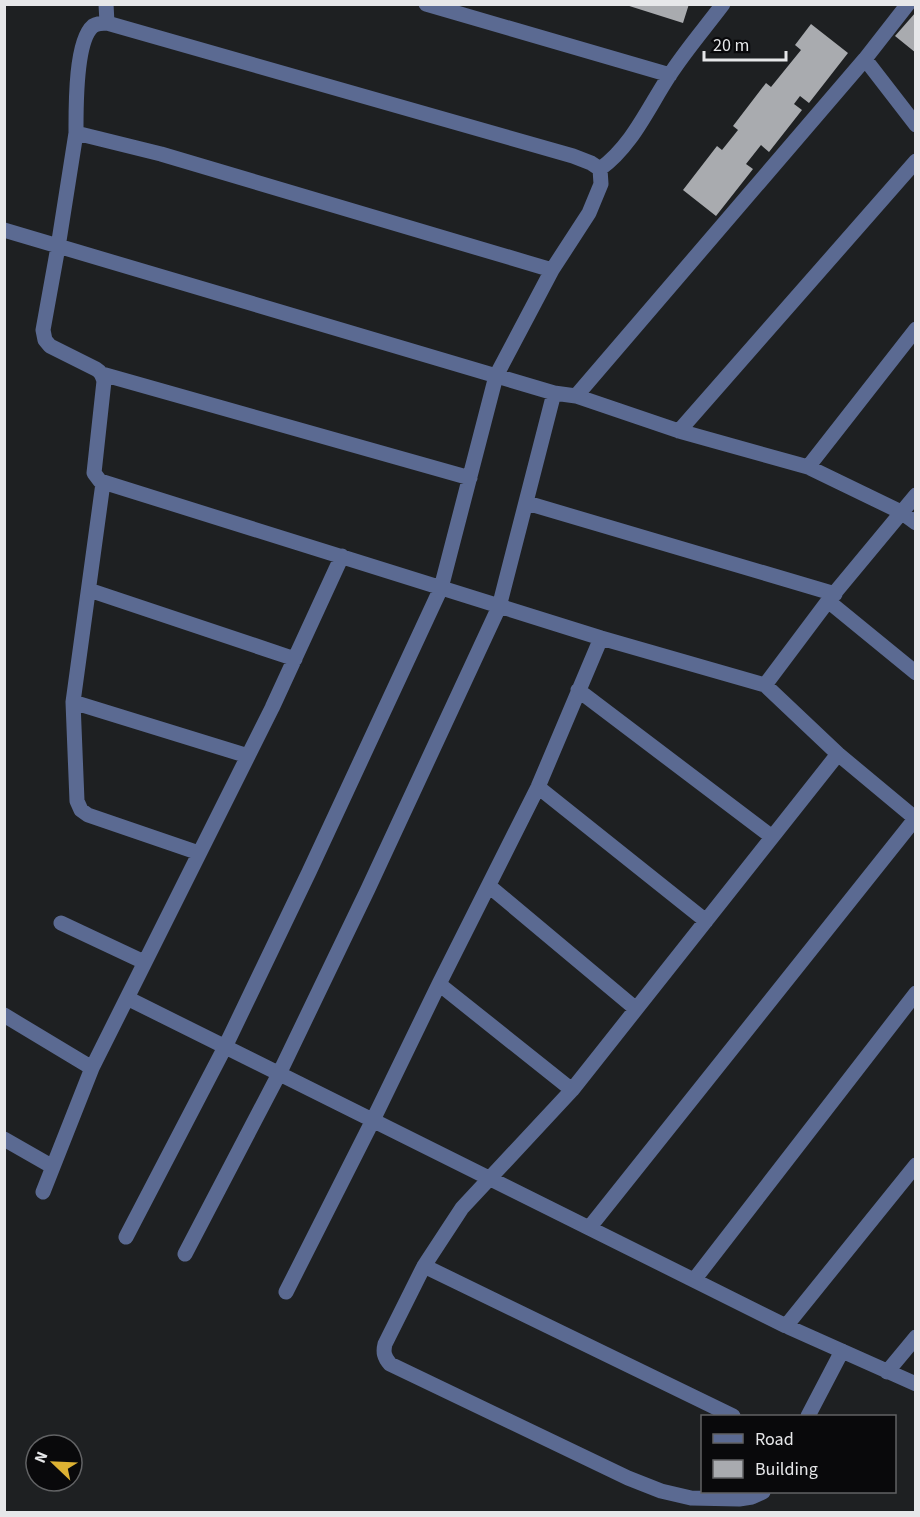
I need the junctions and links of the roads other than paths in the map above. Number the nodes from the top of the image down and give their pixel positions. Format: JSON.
{"nodes":[{"id":1,"x":106,"y":4,"type":"edge"},
{"id":2,"x":426,"y":4,"type":"edge"},
{"id":3,"x":723,"y":4,"type":"edge"},
{"id":4,"x":908,"y":4,"type":"edge"},
{"id":5,"x":107,"y":23,"type":"junction"},
{"id":6,"x":865,"y":59,"type":"junction"},
{"id":7,"x":669,"y":75,"type":"junction"},
{"id":8,"x":915,"y":125,"type":"edge"},
{"id":9,"x":76,"y":133,"type":"junction"},
{"id":10,"x":915,"y":161,"type":"edge"},
{"id":11,"x":600,"y":169,"type":"junction"},
{"id":12,"x":4,"y":230,"type":"edge"},
{"id":13,"x":58,"y":247,"type":"junction"},
{"id":14,"x":552,"y":270,"type":"junction"},
{"id":15,"x":915,"y":329,"type":"edge"},
{"id":16,"x":102,"y":374,"type":"junction"},
{"id":17,"x":500,"y":377,"type":"junction"},
{"id":18,"x":551,"y":392,"type":"junction"},
{"id":19,"x":576,"y":396,"type":"junction"},
{"id":20,"x":679,"y":431,"type":"junction"},
{"id":21,"x":808,"y":467,"type":"junction"},
{"id":22,"x":470,"y":478,"type":"junction"},
{"id":23,"x":103,"y":483,"type":"junction"},
{"id":24,"x":915,"y":495,"type":"edge"},
{"id":25,"x":527,"y":503,"type":"junction"},
{"id":26,"x":901,"y":512,"type":"junction"},
{"id":27,"x":915,"y":523,"type":"edge"},
{"id":28,"x":342,"y":556,"type":"junction"},
{"id":29,"x":445,"y":589,"type":"junction"},
{"id":30,"x":89,"y":590,"type":"junction"},
{"id":31,"x":832,"y":597,"type":"junction"},
{"id":32,"x":495,"y":606,"type":"junction"},
{"id":33,"x":601,"y":638,"type":"junction"},
{"id":34,"x":295,"y":659,"type":"junction"},
{"id":35,"x":915,"y":673,"type":"edge"},
{"id":36,"x":765,"y":684,"type":"junction"},
{"id":37,"x":578,"y":690,"type":"junction"},
{"id":38,"x":73,"y":702,"type":"junction"},
{"id":39,"x":838,"y":754,"type":"junction"},
{"id":40,"x":248,"y":756,"type":"junction"},
{"id":41,"x":538,"y":788,"type":"junction"},
{"id":42,"x":915,"y":819,"type":"edge"},
{"id":43,"x":772,"y":837,"type":"junction"},
{"id":44,"x":200,"y":853,"type":"junction"},
{"id":45,"x":489,"y":886,"type":"junction"},
{"id":46,"x":706,"y":921,"type":"junction"},
{"id":47,"x":61,"y":923,"type":"dead end"},
{"id":48,"x":144,"y":962,"type":"junction"},
{"id":49,"x":439,"y":984,"type":"junction"},
{"id":50,"x":915,"y":993,"type":"edge"},
{"id":51,"x":127,"y":998,"type":"junction"},
{"id":52,"x":636,"y":1009,"type":"junction"},
{"id":53,"x":4,"y":1015,"type":"edge"},
{"id":54,"x":228,"y":1048,"type":"junction"},
{"id":55,"x":92,"y":1068,"type":"junction"},
{"id":56,"x":276,"y":1072,"type":"junction"},
{"id":57,"x":572,"y":1090,"type":"junction"},
{"id":58,"x":373,"y":1120,"type":"junction"},
{"id":59,"x":4,"y":1139,"type":"edge"},
{"id":60,"x":915,"y":1166,"type":"edge"},
{"id":61,"x":53,"y":1167,"type":"junction"},
{"id":62,"x":489,"y":1178,"type":"junction"},
{"id":63,"x":43,"y":1192,"type":"dead end"},
{"id":64,"x":589,"y":1228,"type":"junction"},
{"id":65,"x":126,"y":1237,"type":"dead end"},
{"id":66,"x":184,"y":1254,"type":"dead end"},
{"id":67,"x":424,"y":1266,"type":"junction"},
{"id":68,"x":694,"y":1280,"type":"junction"},
{"id":69,"x":286,"y":1292,"type":"dead end"},
{"id":70,"x":786,"y":1326,"type":"junction"},
{"id":71,"x":915,"y":1337,"type":"edge"},
{"id":72,"x":842,"y":1351,"type":"junction"},
{"id":73,"x":887,"y":1372,"type":"junction"},
{"id":74,"x":915,"y":1384,"type":"edge"},
{"id":75,"x":731,"y":1415,"type":"edge"},
{"id":76,"x":809,"y":1415,"type":"edge"},
{"id":77,"x":759,"y":1493,"type":"edge"}],
"edges":[{"from":1,"to":5,"type":"street"},
{"from":2,"to":7,"type":"street"},
{"from":3,"to":7,"type":"street"},
{"from":4,"to":6,"type":"street"},
{"from":5,"to":9,"type":"street"},
{"from":5,"to":11,"type":"street"},
{"from":6,"to":8,"type":"street"},
{"from":6,"to":19,"type":"street"},
{"from":7,"to":11,"type":"street"},
{"from":9,"to":13,"type":"street"},
{"from":9,"to":14,"type":"street"},
{"from":10,"to":20,"type":"street"},
{"from":11,"to":14,"type":"street"},
{"from":12,"to":13,"type":"street"},
{"from":13,"to":16,"type":"street"},
{"from":13,"to":17,"type":"street"},
{"from":14,"to":17,"type":"street"},
{"from":15,"to":21,"type":"street"},
{"from":16,"to":22,"type":"street"},
{"from":16,"to":23,"type":"street"},
{"from":17,"to":18,"type":"street"},
{"from":17,"to":22,"type":"street"},
{"from":18,"to":19,"type":"street"},
{"from":18,"to":25,"type":"street"},
{"from":19,"to":20,"type":"street"},
{"from":20,"to":21,"type":"street"},
{"from":21,"to":26,"type":"street"},
{"from":22,"to":29,"type":"street"},
{"from":23,"to":28,"type":"street"},
{"from":23,"to":30,"type":"street"},
{"from":24,"to":26,"type":"street"},
{"from":25,"to":31,"type":"street"},
{"from":25,"to":32,"type":"street"},
{"from":26,"to":27,"type":"street"},
{"from":26,"to":31,"type":"street"},
{"from":28,"to":29,"type":"street"},
{"from":28,"to":34,"type":"street"},
{"from":29,"to":32,"type":"street"},
{"from":29,"to":54,"type":"street"},
{"from":30,"to":34,"type":"street"},
{"from":30,"to":38,"type":"street"},
{"from":31,"to":35,"type":"street"},
{"from":31,"to":36,"type":"street"},
{"from":32,"to":33,"type":"street"},
{"from":32,"to":56,"type":"street"},
{"from":33,"to":36,"type":"street"},
{"from":33,"to":37,"type":"street"},
{"from":34,"to":40,"type":"street"},
{"from":36,"to":39,"type":"street"},
{"from":37,"to":41,"type":"street"},
{"from":37,"to":43,"type":"street"},
{"from":38,"to":40,"type":"street"},
{"from":38,"to":44,"type":"street"},
{"from":39,"to":42,"type":"street"},
{"from":39,"to":43,"type":"street"},
{"from":40,"to":44,"type":"street"},
{"from":41,"to":45,"type":"street"},
{"from":41,"to":46,"type":"street"},
{"from":42,"to":64,"type":"street"},
{"from":43,"to":46,"type":"street"},
{"from":44,"to":48,"type":"street"},
{"from":45,"to":49,"type":"street"},
{"from":45,"to":52,"type":"street"},
{"from":46,"to":52,"type":"street"},
{"from":47,"to":48,"type":"street"},
{"from":48,"to":51,"type":"street"},
{"from":49,"to":57,"type":"street"},
{"from":49,"to":58,"type":"street"},
{"from":50,"to":68,"type":"street"},
{"from":51,"to":54,"type":"street"},
{"from":51,"to":55,"type":"street"},
{"from":52,"to":57,"type":"street"},
{"from":53,"to":55,"type":"street"},
{"from":54,"to":56,"type":"street"},
{"from":54,"to":65,"type":"street"},
{"from":55,"to":61,"type":"street"},
{"from":56,"to":58,"type":"street"},
{"from":56,"to":66,"type":"street"},
{"from":57,"to":62,"type":"street"},
{"from":58,"to":62,"type":"street"},
{"from":58,"to":69,"type":"street"},
{"from":59,"to":61,"type":"street"},
{"from":60,"to":70,"type":"street"},
{"from":61,"to":63,"type":"street"},
{"from":62,"to":64,"type":"street"},
{"from":62,"to":67,"type":"street"},
{"from":64,"to":68,"type":"street"},
{"from":67,"to":75,"type":"street"},
{"from":67,"to":77,"type":"street"},
{"from":68,"to":70,"type":"street"},
{"from":70,"to":72,"type":"street"},
{"from":71,"to":73,"type":"street"},
{"from":72,"to":73,"type":"street"},
{"from":72,"to":76,"type":"street"},
{"from":73,"to":74,"type":"street"}]}
